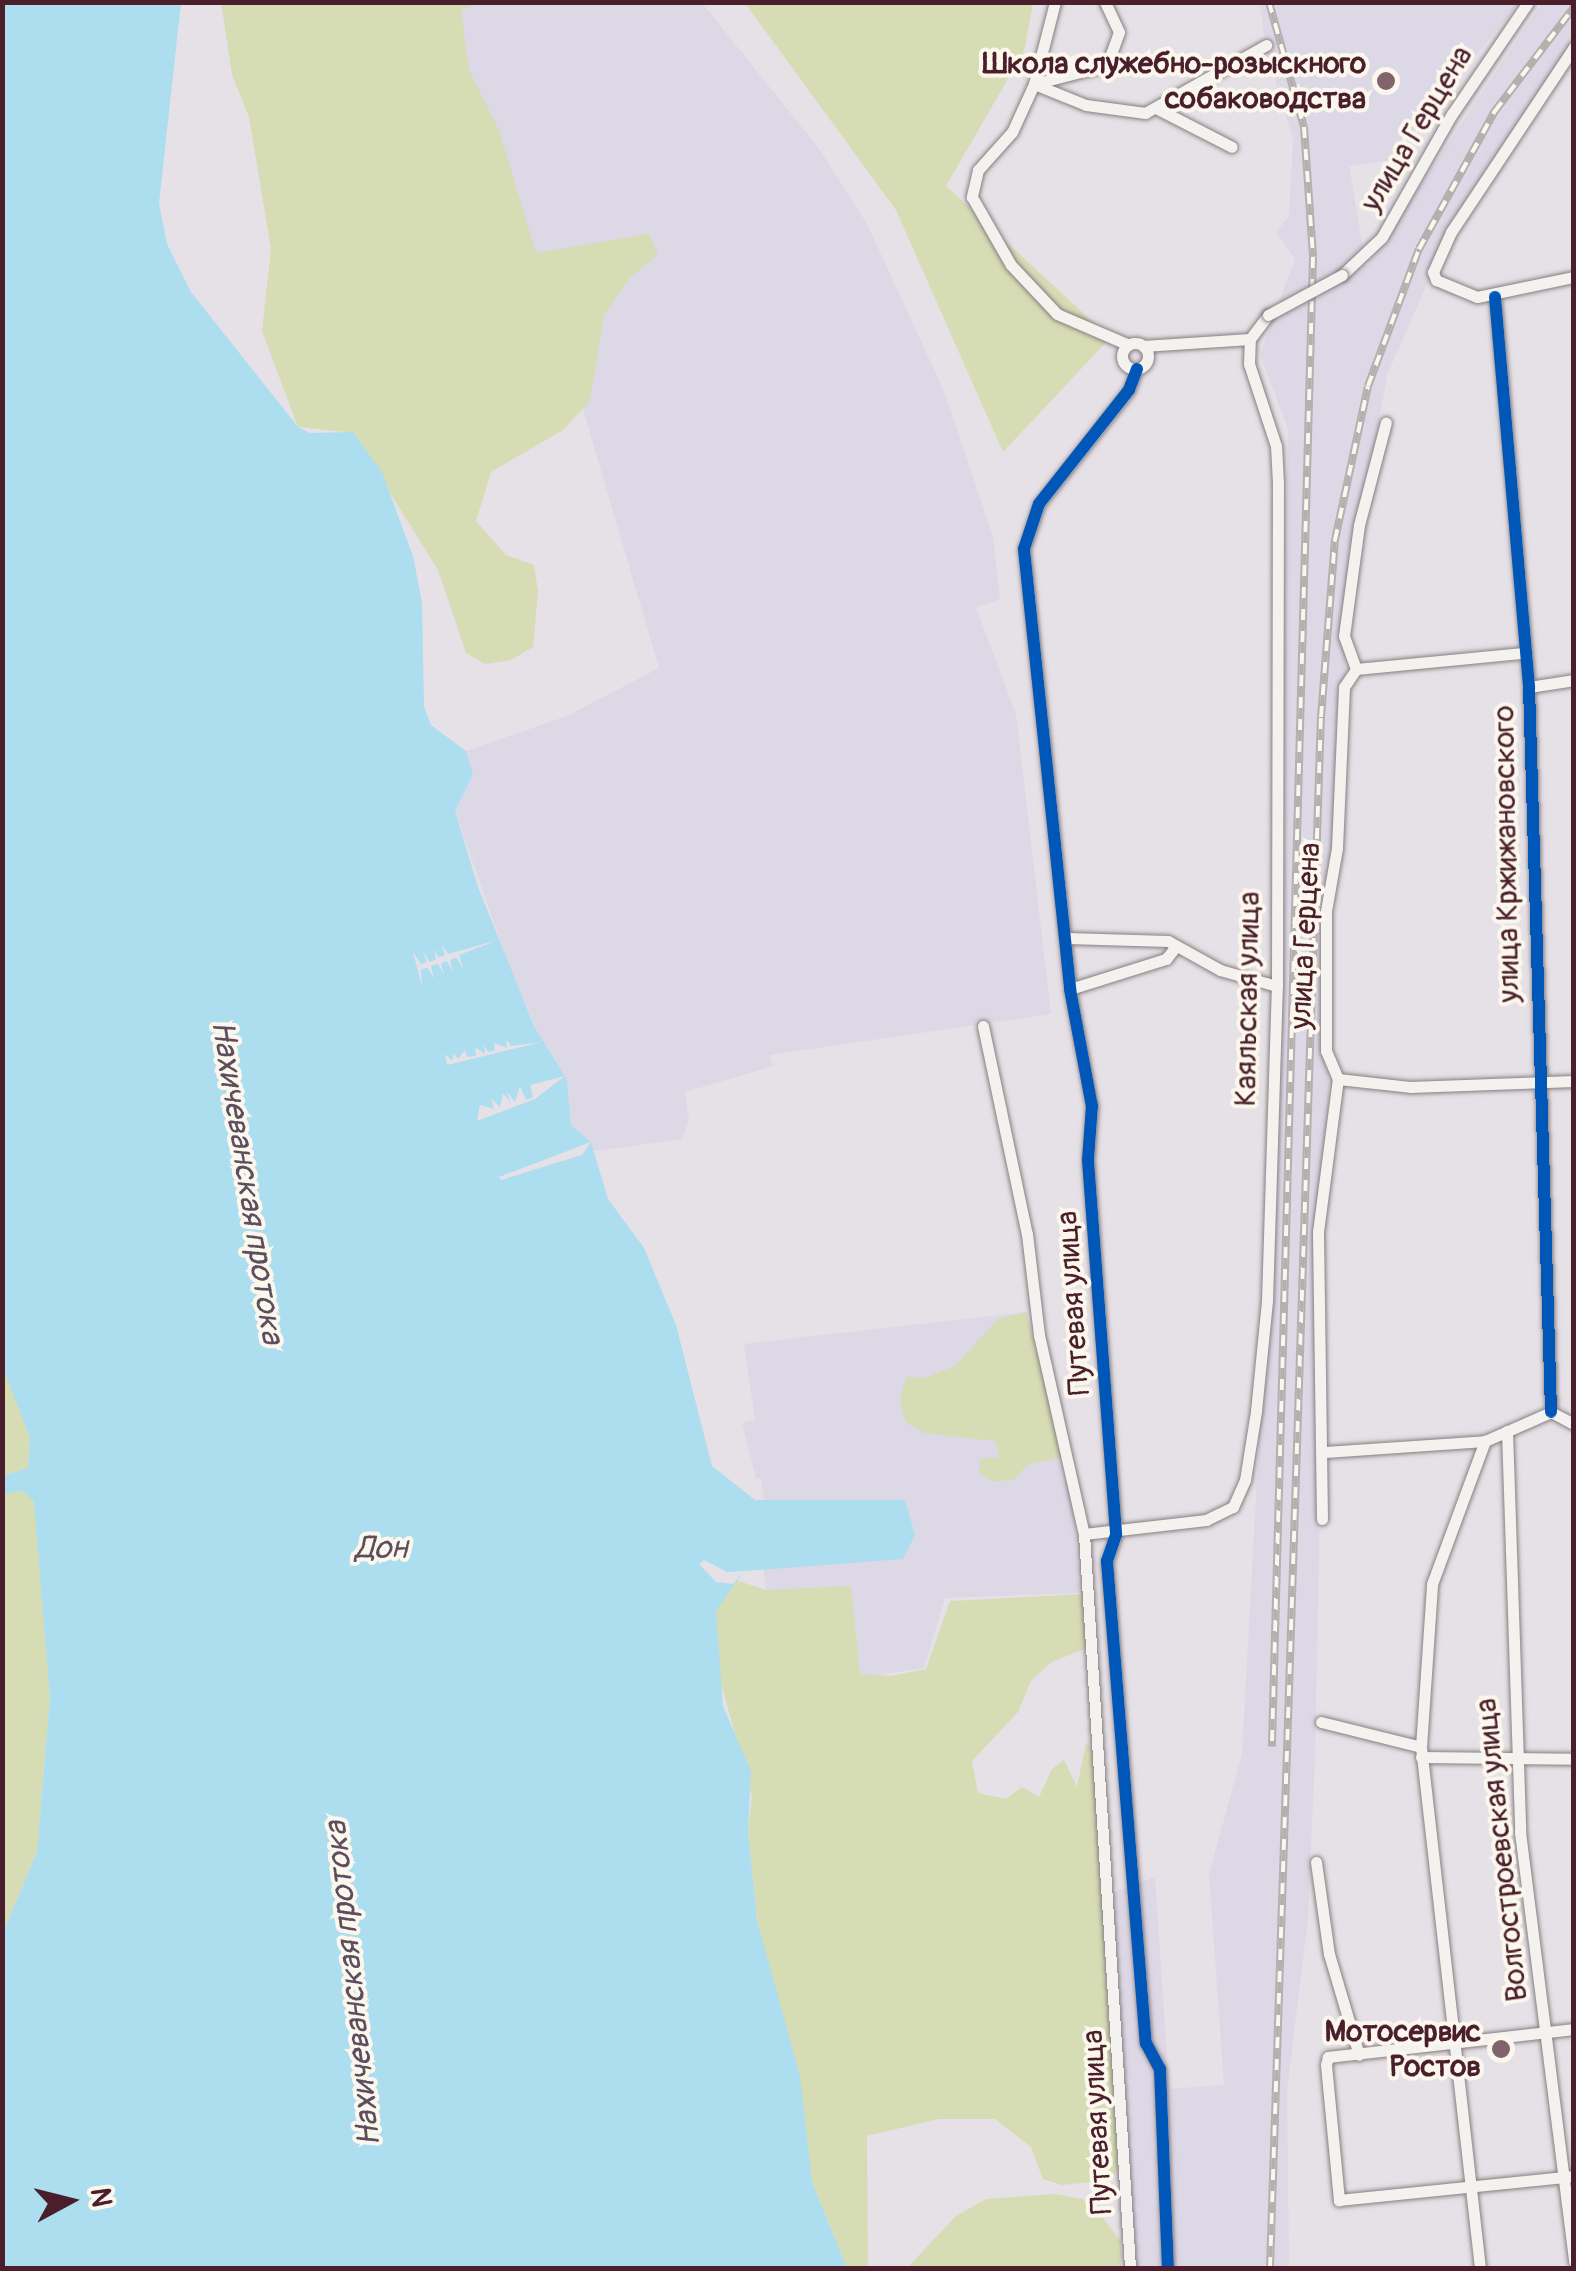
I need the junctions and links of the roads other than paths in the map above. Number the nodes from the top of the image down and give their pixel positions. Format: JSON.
{"nodes":[{"id":1,"x":1056,"y":2,"type":"edge"},
{"id":2,"x":1105,"y":2,"type":"edge"},
{"id":3,"x":1528,"y":2,"type":"edge"},
{"id":4,"x":1266,"y":44,"type":"dead end"},
{"id":5,"x":1574,"y":48,"type":"edge"},
{"id":6,"x":1034,"y":84,"type":"junction"},
{"id":7,"x":1156,"y":108,"type":"junction"},
{"id":8,"x":1232,"y":148,"type":"dead end"},
{"id":9,"x":1574,"y":277,"type":"edge"},
{"id":10,"x":1495,"y":297,"type":"junction"},
{"id":11,"x":1250,"y":339,"type":"junction"},
{"id":12,"x":1128,"y":346,"type":"junction"},
{"id":13,"x":1143,"y":346,"type":"junction"},
{"id":14,"x":1174,"y":349,"type":"junction"},
{"id":15,"x":1142,"y":364,"type":"junction"},
{"id":16,"x":1386,"y":422,"type":"dead end"},
{"id":17,"x":1523,"y":652,"type":"junction"},
{"id":18,"x":1356,"y":669,"type":"junction"},
{"id":19,"x":1574,"y":680,"type":"edge"},
{"id":20,"x":1528,"y":688,"type":"junction"},
{"id":21,"x":1067,"y":938,"type":"junction"},
{"id":22,"x":1176,"y":946,"type":"junction"},
{"id":23,"x":1277,"y":986,"type":"junction"},
{"id":24,"x":1070,"y":989,"type":"junction"},
{"id":25,"x":983,"y":1026,"type":"dead end"},
{"id":26,"x":1338,"y":1079,"type":"junction"},
{"id":27,"x":1574,"y":1080,"type":"edge"},
{"id":28,"x":1537,"y":1084,"type":"junction"},
{"id":29,"x":1551,"y":1412,"type":"junction"},
{"id":30,"x":1573,"y":1427,"type":"edge"},
{"id":31,"x":1507,"y":1431,"type":"junction"},
{"id":32,"x":1484,"y":1440,"type":"junction"},
{"id":33,"x":1324,"y":1452,"type":"junction"},
{"id":34,"x":1322,"y":1518,"type":"dead end"},
{"id":35,"x":1084,"y":1534,"type":"junction"},
{"id":36,"x":1116,"y":1535,"type":"junction"},
{"id":37,"x":1321,"y":1722,"type":"dead end"},
{"id":38,"x":1421,"y":1752,"type":"junction"},
{"id":39,"x":1574,"y":1759,"type":"edge"},
{"id":40,"x":1517,"y":1761,"type":"junction"},
{"id":41,"x":1316,"y":1862,"type":"dead end"},
{"id":42,"x":1574,"y":2028,"type":"edge"},
{"id":43,"x":1546,"y":2033,"type":"junction"},
{"id":44,"x":1456,"y":2043,"type":"junction"},
{"id":45,"x":1359,"y":2055,"type":"junction"},
{"id":46,"x":1569,"y":2177,"type":"edge"},
{"id":47,"x":1471,"y":2191,"type":"junction"},
{"id":48,"x":1574,"y":2262,"type":"edge"},
{"id":49,"x":1130,"y":2268,"type":"edge"},
{"id":50,"x":1168,"y":2268,"type":"edge"},
{"id":51,"x":1480,"y":2268,"type":"edge"}],
"edges":[{"from":1,"to":6,"type":"street"},
{"from":2,"to":6,"type":"street"},
{"from":3,"to":11,"type":"street","name":"улица Герцена","bridge":true},
{"from":4,"to":7,"type":"street"},
{"from":5,"to":10,"type":"street"},
{"from":6,"to":7,"type":"street"},
{"from":6,"to":12,"type":"street"},
{"from":7,"to":8,"type":"street"},
{"from":9,"to":10,"type":"street"},
{"from":10,"to":17,"type":"street","name":"улица Кржижановского"},
{"from":11,"to":14,"type":"street"},
{"from":11,"to":23,"type":"street","name":"Каяльская улица"},
{"from":12,"to":13,"type":"street"},
{"from":12,"to":15,"type":"street"},
{"from":13,"to":14,"type":"street"},
{"from":13,"to":15,"type":"street"},
{"from":14,"to":15,"type":"street"},
{"from":15,"to":21,"type":"street","name":"Путевая улица"},
{"from":16,"to":18,"type":"street","name":"улица Герцена"},
{"from":17,"to":18,"type":"street"},
{"from":17,"to":20,"type":"street","name":"улица Кржижановского"},
{"from":18,"to":26,"type":"street","name":"улица Герцена"},
{"from":19,"to":20,"type":"street"},
{"from":20,"to":28,"type":"street","name":"улица Кржижановского"},
{"from":21,"to":22,"type":"street"},
{"from":21,"to":24,"type":"street","name":"Путевая улица"},
{"from":22,"to":23,"type":"street"},
{"from":22,"to":24,"type":"street"},
{"from":23,"to":36,"type":"street","name":"Каяльская улица"},
{"from":24,"to":36,"type":"street","name":"Путевая улица"},
{"from":25,"to":35,"type":"street","name":"Путевая улица"},
{"from":26,"to":28,"type":"street"},
{"from":26,"to":33,"type":"street","name":"улица Герцена"},
{"from":27,"to":28,"type":"street"},
{"from":28,"to":29,"type":"street","name":"улица Кржижановского"},
{"from":29,"to":30,"type":"street"},
{"from":29,"to":31,"type":"street"},
{"from":31,"to":32,"type":"street"},
{"from":31,"to":40,"type":"street","name":"Волгостроевская улица"},
{"from":32,"to":33,"type":"street"},
{"from":32,"to":38,"type":"street"},
{"from":33,"to":34,"type":"street","name":"улица Герцена"},
{"from":35,"to":36,"type":"street","name":"Каяльская улица"},
{"from":35,"to":49,"type":"street","name":"Путевая улица"},
{"from":36,"to":50,"type":"street","name":"Путевая улица"},
{"from":37,"to":38,"type":"street"},
{"from":38,"to":40,"type":"street"},
{"from":38,"to":44,"type":"street"},
{"from":39,"to":40,"type":"street"},
{"from":40,"to":43,"type":"street","name":"Волгостроевская улица"},
{"from":41,"to":45,"type":"street"},
{"from":42,"to":43,"type":"street"},
{"from":43,"to":44,"type":"street"},
{"from":43,"to":46,"type":"street","name":"Волгостроевская улица"},
{"from":44,"to":45,"type":"street"},
{"from":44,"to":47,"type":"street"},
{"from":45,"to":47,"type":"street"},
{"from":46,"to":47,"type":"street"},
{"from":46,"to":48,"type":"street","name":"Волгостроевская улица"},
{"from":47,"to":51,"type":"street"}]}
